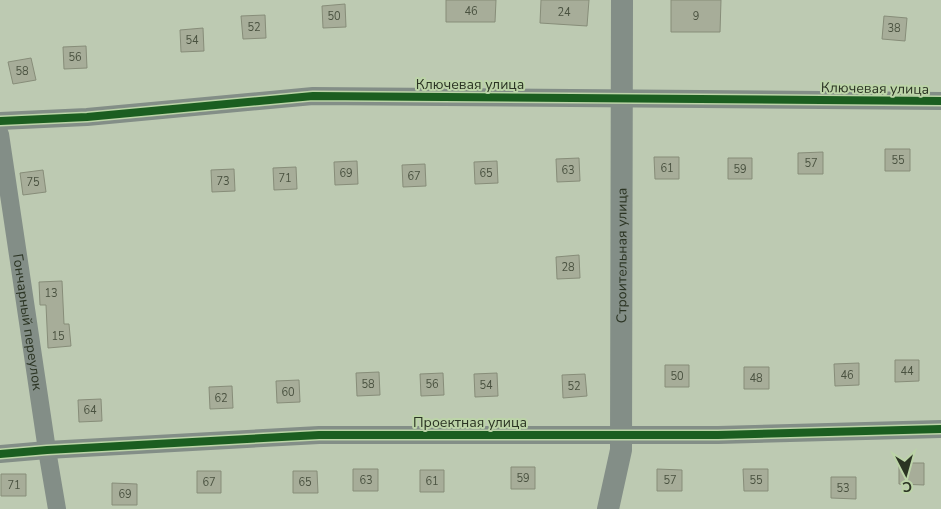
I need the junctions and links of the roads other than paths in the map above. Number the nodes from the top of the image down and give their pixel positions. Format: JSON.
{"nodes":[{"id":1,"x":622,"y":0,"type":"edge"},
{"id":2,"x":621,"y":98,"type":"junction"},
{"id":3,"x":941,"y":101,"type":"edge"},
{"id":4,"x":0,"y":121,"type":"edge"},
{"id":5,"x":0,"y":134,"type":"edge"},
{"id":6,"x":941,"y":429,"type":"edge"},
{"id":7,"x":621,"y":434,"type":"junction"},
{"id":8,"x":47,"y":450,"type":"junction"},
{"id":9,"x":0,"y":454,"type":"edge"},
{"id":10,"x":57,"y":509,"type":"edge"},
{"id":11,"x":608,"y":509,"type":"edge"}],
"edges":[{"from":1,"to":2,"type":"street","name":"Строительная улица"},
{"from":2,"to":3,"type":"street","name":"Ключевая улица"},
{"from":2,"to":4,"type":"street","name":"Ключевая улица"},
{"from":2,"to":7,"type":"street","name":"Строительная улица"},
{"from":5,"to":8,"type":"street","name":"Гончарный переулок"},
{"from":6,"to":7,"type":"street","name":"Проектная улица"},
{"from":7,"to":8,"type":"street","name":"Проектная улица"},
{"from":7,"to":11,"type":"street","name":"Строительная улица"},
{"from":8,"to":9,"type":"street","name":"Проектная улица"},
{"from":8,"to":10,"type":"street","name":"Гончарный переулок"}]}
